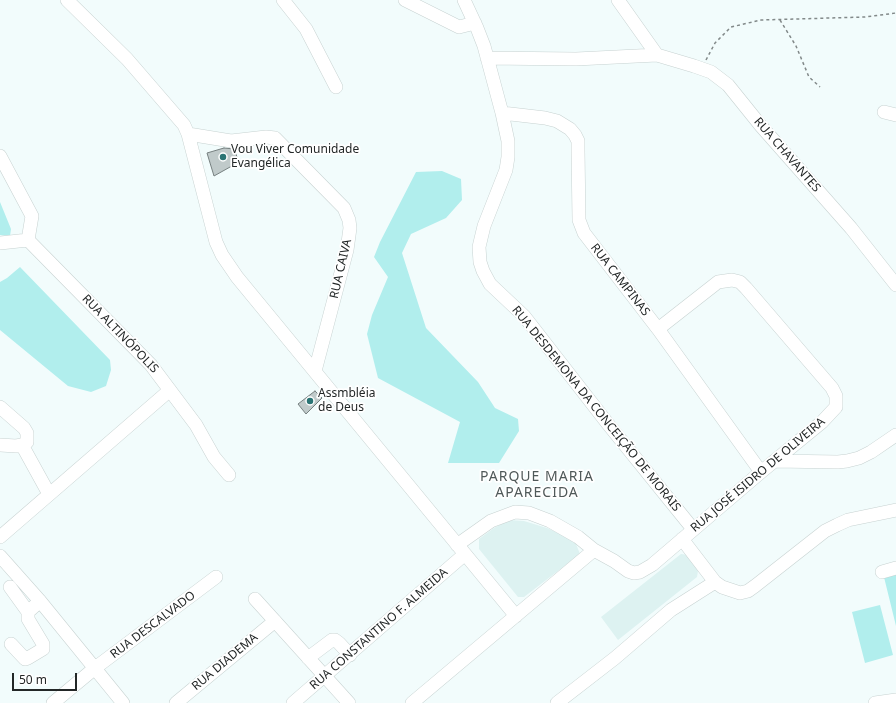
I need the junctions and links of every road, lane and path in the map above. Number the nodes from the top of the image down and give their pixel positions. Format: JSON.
{"nodes":[{"id":1,"x":67,"y":0,"type":"edge"},
{"id":2,"x":283,"y":0,"type":"edge"},
{"id":3,"x":405,"y":0,"type":"edge"},
{"id":4,"x":464,"y":0,"type":"edge"},
{"id":5,"x":618,"y":0,"type":"edge"},
{"id":6,"x":896,"y":13,"type":"edge"},
{"id":7,"x":780,"y":20,"type":"junction"},
{"id":8,"x":475,"y":23,"type":"junction"},
{"id":9,"x":656,"y":55,"type":"junction"},
{"id":10,"x":487,"y":58,"type":"junction"},
{"id":11,"x":702,"y":69,"type":"junction"},
{"id":12,"x":336,"y":87,"type":"dead end"},
{"id":13,"x":820,"y":87,"type":"dead end"},
{"id":14,"x":502,"y":113,"type":"junction"},
{"id":15,"x":188,"y":134,"type":"junction"},
{"id":16,"x":0,"y":156,"type":"edge"},
{"id":17,"x":28,"y":240,"type":"junction"},
{"id":18,"x":0,"y":243,"type":"edge"},
{"id":19,"x":896,"y":285,"type":"edge"},
{"id":20,"x":658,"y":329,"type":"junction"},
{"id":21,"x":315,"y":371,"type":"junction"},
{"id":22,"x":170,"y":390,"type":"junction"},
{"id":23,"x":0,"y":408,"type":"edge"},
{"id":24,"x":896,"y":435,"type":"edge"},
{"id":25,"x":0,"y":445,"type":"edge"},
{"id":26,"x":22,"y":445,"type":"junction"},
{"id":27,"x":775,"y":460,"type":"junction"},
{"id":28,"x":761,"y":472,"type":"junction"},
{"id":29,"x":229,"y":475,"type":"dead end"},
{"id":30,"x":49,"y":494,"type":"junction"},
{"id":31,"x":896,"y":510,"type":"edge"},
{"id":32,"x":693,"y":529,"type":"junction"},
{"id":33,"x":0,"y":537,"type":"edge"},
{"id":34,"x":682,"y":539,"type":"junction"},
{"id":35,"x":461,"y":550,"type":"junction"},
{"id":36,"x":594,"y":550,"type":"junction"},
{"id":37,"x":0,"y":556,"type":"edge"},
{"id":38,"x":896,"y":568,"type":"edge"},
{"id":39,"x":882,"y":572,"type":"dead end"},
{"id":40,"x":216,"y":578,"type":"dead end"},
{"id":41,"x":715,"y":582,"type":"junction"},
{"id":42,"x":10,"y":587,"type":"dead end"},
{"id":43,"x":255,"y":599,"type":"dead end"},
{"id":44,"x":40,"y":601,"type":"junction"},
{"id":45,"x":28,"y":612,"type":"junction"},
{"id":46,"x":516,"y":616,"type":"junction"},
{"id":47,"x":275,"y":621,"type":"junction"},
{"id":48,"x":11,"y":644,"type":"dead end"},
{"id":49,"x":350,"y":655,"type":"junction"},
{"id":50,"x":308,"y":658,"type":"junction"},
{"id":51,"x":95,"y":668,"type":"junction"},
{"id":52,"x":325,"y":676,"type":"junction"},
{"id":53,"x":896,"y":700,"type":"edge"},
{"id":54,"x":53,"y":703,"type":"edge"},
{"id":55,"x":123,"y":703,"type":"edge"},
{"id":56,"x":176,"y":703,"type":"edge"},
{"id":57,"x":293,"y":703,"type":"edge"},
{"id":58,"x":349,"y":703,"type":"edge"},
{"id":59,"x":412,"y":703,"type":"edge"},
{"id":60,"x":557,"y":703,"type":"edge"},
{"id":61,"x":875,"y":703,"type":"edge"}],
"edges":[{"from":1,"to":15,"type":"street"},
{"from":2,"to":12,"type":"street"},
{"from":3,"to":8,"type":"street"},
{"from":4,"to":8,"type":"street","name":"RUA DESDEMONA DA CONCEIÇÃO DE MORAIS"},
{"from":5,"to":9,"type":"street"},
{"from":6,"to":7,"type":"path"},
{"from":7,"to":11,"type":"path"},
{"from":7,"to":13,"type":"path"},
{"from":8,"to":10,"type":"street","name":"RUA DESDEMONA DA CONCEIÇÃO DE MORAIS"},
{"from":9,"to":10,"type":"street","name":"RUA CHAVANTES"},
{"from":9,"to":11,"type":"street","name":"RUA CHAVANTES"},
{"from":10,"to":14,"type":"street","name":"RUA DESDEMONA DA CONCEIÇÃO DE MORAIS"},
{"from":11,"to":19,"type":"street","name":"RUA CHAVANTES"},
{"from":14,"to":20,"type":"street","name":"RUA CAMPINAS"},
{"from":14,"to":32,"type":"street","name":"RUA DESDEMONA DA CONCEIÇÃO DE MORAIS"},
{"from":15,"to":21,"type":"street"},
{"from":15,"to":21,"type":"street","name":"RUA CAIVA"},
{"from":16,"to":17,"type":"street"},
{"from":17,"to":18,"type":"street"},
{"from":17,"to":22,"type":"street","name":"RUA ALTINÓPOLIS"},
{"from":20,"to":27,"type":"street","name":"RUA JOSÉ ISIDRO DE OLIVEIRA"},
{"from":20,"to":28,"type":"street","name":"RUA CAMPINAS"},
{"from":21,"to":35,"type":"street"},
{"from":22,"to":29,"type":"street","name":"RUA ALTINÓPOLIS"},
{"from":22,"to":30,"type":"street"},
{"from":23,"to":26,"type":"street"},
{"from":24,"to":27,"type":"street"},
{"from":25,"to":26,"type":"street"},
{"from":26,"to":30,"type":"street"},
{"from":27,"to":28,"type":"street","name":"RUA JOSÉ ISIDRO DE OLIVEIRA"},
{"from":28,"to":32,"type":"street","name":"RUA JOSÉ ISIDRO DE OLIVEIRA"},
{"from":30,"to":33,"type":"street"},
{"from":31,"to":41,"type":"street"},
{"from":32,"to":34,"type":"street","name":"RUA JOSÉ ISIDRO DE OLIVEIRA"},
{"from":34,"to":36,"type":"street","name":"RUA JOSÉ ISIDRO DE OLIVEIRA"},
{"from":34,"to":41,"type":"street"},
{"from":35,"to":36,"type":"street","name":"RUA JOSÉ ISIDRO DE OLIVEIRA"},
{"from":35,"to":46,"type":"street"},
{"from":35,"to":49,"type":"street","name":"RUA CONSTANTINO F. ALMEIDA"},
{"from":36,"to":46,"type":"street"},
{"from":37,"to":44,"type":"street"},
{"from":38,"to":39,"type":"street"},
{"from":40,"to":51,"type":"street","name":"RUA DESCALVADO"},
{"from":41,"to":60,"type":"street"},
{"from":42,"to":45,"type":"street"},
{"from":43,"to":47,"type":"street"},
{"from":44,"to":45,"type":"street"},
{"from":44,"to":51,"type":"street"},
{"from":45,"to":48,"type":"street"},
{"from":46,"to":59,"type":"street"},
{"from":47,"to":50,"type":"street"},
{"from":47,"to":56,"type":"street","name":"RUA DIADEMA"},
{"from":49,"to":50,"type":"street"},
{"from":49,"to":52,"type":"street","name":"RUA CONSTANTINO F. ALMEIDA"},
{"from":50,"to":52,"type":"street"},
{"from":51,"to":54,"type":"street","name":"RUA DESCALVADO"},
{"from":51,"to":55,"type":"street"},
{"from":52,"to":57,"type":"street","name":"RUA CONSTANTINO F. ALMEIDA"},
{"from":52,"to":58,"type":"street"},
{"from":53,"to":61,"type":"street"}]}
